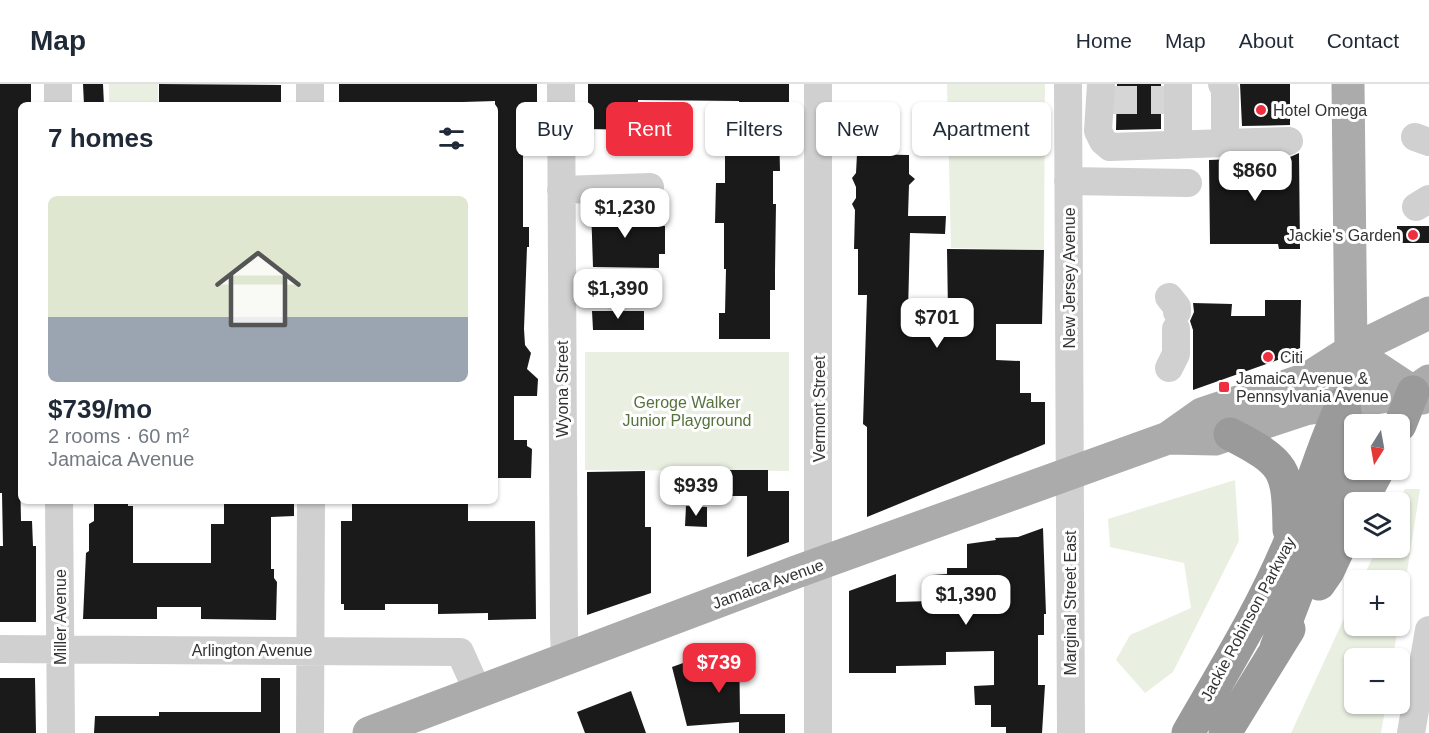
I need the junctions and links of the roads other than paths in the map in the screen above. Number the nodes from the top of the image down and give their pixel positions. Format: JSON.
{"nodes":[{"id":1,"x":58,"y":84,"type":"edge"},
{"id":2,"x":310,"y":84,"type":"edge"},
{"id":3,"x":561,"y":84,"type":"edge"},
{"id":4,"x":818,"y":84,"type":"edge"},
{"id":5,"x":1068,"y":84,"type":"edge"},
{"id":6,"x":1222,"y":84,"type":"edge"},
{"id":7,"x":1348,"y":84,"type":"edge"},
{"id":8,"x":1174,"y":95,"type":"edge"},
{"id":9,"x":1102,"y":99,"type":"edge"},
{"id":10,"x":58,"y":102,"type":"edge"},
{"id":11,"x":310,"y":102,"type":"edge"},
{"id":12,"x":1068,"y":112,"type":"junction"},
{"id":13,"x":1289,"y":141,"type":"dead end"},
{"id":14,"x":1225,"y":143,"type":"junction"},
{"id":15,"x":1178,"y":145,"type":"junction"},
{"id":16,"x":1068,"y":181,"type":"junction"},
{"id":17,"x":1188,"y":183,"type":"dead end"},
{"id":18,"x":650,"y":187,"type":"dead end"},
{"id":19,"x":561,"y":190,"type":"junction"},
{"id":20,"x":1174,"y":313,"type":"dead end"},
{"id":21,"x":1429,"y":313,"type":"edge"},
{"id":22,"x":1351,"y":351,"type":"junction"},
{"id":23,"x":1169,"y":368,"type":"dead end"},
{"id":24,"x":1424,"y":392,"type":"edge"},
{"id":25,"x":1343,"y":403,"type":"junction"},
{"id":26,"x":1408,"y":414,"type":"edge"},
{"id":27,"x":1230,"y":434,"type":"junction"},
{"id":28,"x":1168,"y":438,"type":"junction"},
{"id":29,"x":1069,"y":472,"type":"junction"},
{"id":30,"x":59,"y":504,"type":"edge"},
{"id":31,"x":311,"y":504,"type":"edge"},
{"id":32,"x":1344,"y":537,"type":"edge"},
{"id":33,"x":1290,"y":543,"type":"junction"},
{"id":34,"x":819,"y":565,"type":"junction"},
{"id":35,"x":1429,"y":630,"type":"edge"},
{"id":36,"x":1276,"y":648,"type":"junction"},
{"id":37,"x":0,"y":649,"type":"edge"},
{"id":38,"x":59,"y":649,"type":"junction"},
{"id":39,"x":311,"y":650,"type":"junction"},
{"id":40,"x":566,"y":659,"type":"junction"},
{"id":41,"x":478,"y":692,"type":"junction"},
{"id":42,"x":61,"y":733,"type":"edge"},
{"id":43,"x":310,"y":733,"type":"edge"},
{"id":44,"x":369,"y":733,"type":"edge"},
{"id":45,"x":818,"y":733,"type":"edge"},
{"id":46,"x":1071,"y":733,"type":"edge"},
{"id":47,"x":1188,"y":733,"type":"edge"},
{"id":48,"x":1225,"y":733,"type":"edge"},
{"id":49,"x":1411,"y":733,"type":"edge"}],
"edges":[{"from":1,"to":10,"type":"street"},
{"from":2,"to":11,"type":"street"},
{"from":3,"to":19,"type":"street","name":"Wyona Street"},
{"from":4,"to":34,"type":"street","name":"Vermont Street"},
{"from":5,"to":12,"type":"street","name":"New Jersey Avenue"},
{"from":6,"to":14,"type":"street"},
{"from":7,"to":22,"type":"main road"},
{"from":8,"to":15,"type":"street"},
{"from":9,"to":12,"type":"street"},
{"from":9,"to":15,"type":"street"},
{"from":12,"to":16,"type":"street","name":"New Jersey Avenue"},
{"from":13,"to":14,"type":"street"},
{"from":14,"to":15,"type":"street"},
{"from":16,"to":17,"type":"street"},
{"from":16,"to":29,"type":"street","name":"New Jersey Avenue"},
{"from":18,"to":19,"type":"street"},
{"from":19,"to":40,"type":"street","name":"Wyona Street"},
{"from":20,"to":23,"type":"street"},
{"from":21,"to":22,"type":"main road","name":"Jamaica Avenue"},
{"from":22,"to":24,"type":"main road"},
{"from":22,"to":25,"type":"main road"},
{"from":22,"to":28,"type":"main road","name":"Jamaica Avenue"},
{"from":24,"to":25,"type":"main road","name":"Jamaica Avenue"},
{"from":24,"to":26,"type":"highway"},
{"from":25,"to":27,"type":"main road","name":"Jamaica Avenue"},
{"from":25,"to":33,"type":"highway","name":"Jackie Robinson Parkway"},
{"from":25,"to":36,"type":"highway"},
{"from":27,"to":28,"type":"main road","name":"Jamaica Avenue"},
{"from":27,"to":33,"type":"highway"},
{"from":28,"to":29,"type":"main road","name":"Jamaica Avenue"},
{"from":29,"to":34,"type":"main road","name":"Jamaica Avenue"},
{"from":29,"to":46,"type":"street","name":"Marginal Street East"},
{"from":30,"to":38,"type":"street","name":"Miller Avenue"},
{"from":31,"to":39,"type":"street"},
{"from":32,"to":36,"type":"highway"},
{"from":33,"to":47,"type":"highway","name":"Jackie Robinson Parkway"},
{"from":34,"to":40,"type":"main road","name":"Jamaica Avenue"},
{"from":34,"to":45,"type":"street","name":"Vermont Street"},
{"from":35,"to":49,"type":"street"},
{"from":36,"to":48,"type":"highway"},
{"from":37,"to":38,"type":"street","name":"Arlington Avenue"},
{"from":38,"to":39,"type":"street","name":"Arlington Avenue"},
{"from":38,"to":42,"type":"street","name":"Miller Avenue"},
{"from":39,"to":41,"type":"street","name":"Arlington Avenue"},
{"from":39,"to":43,"type":"street"},
{"from":40,"to":41,"type":"main road","name":"Jamaica Avenue"},
{"from":41,"to":44,"type":"main road","name":"Jamaica Avenue"}]}
